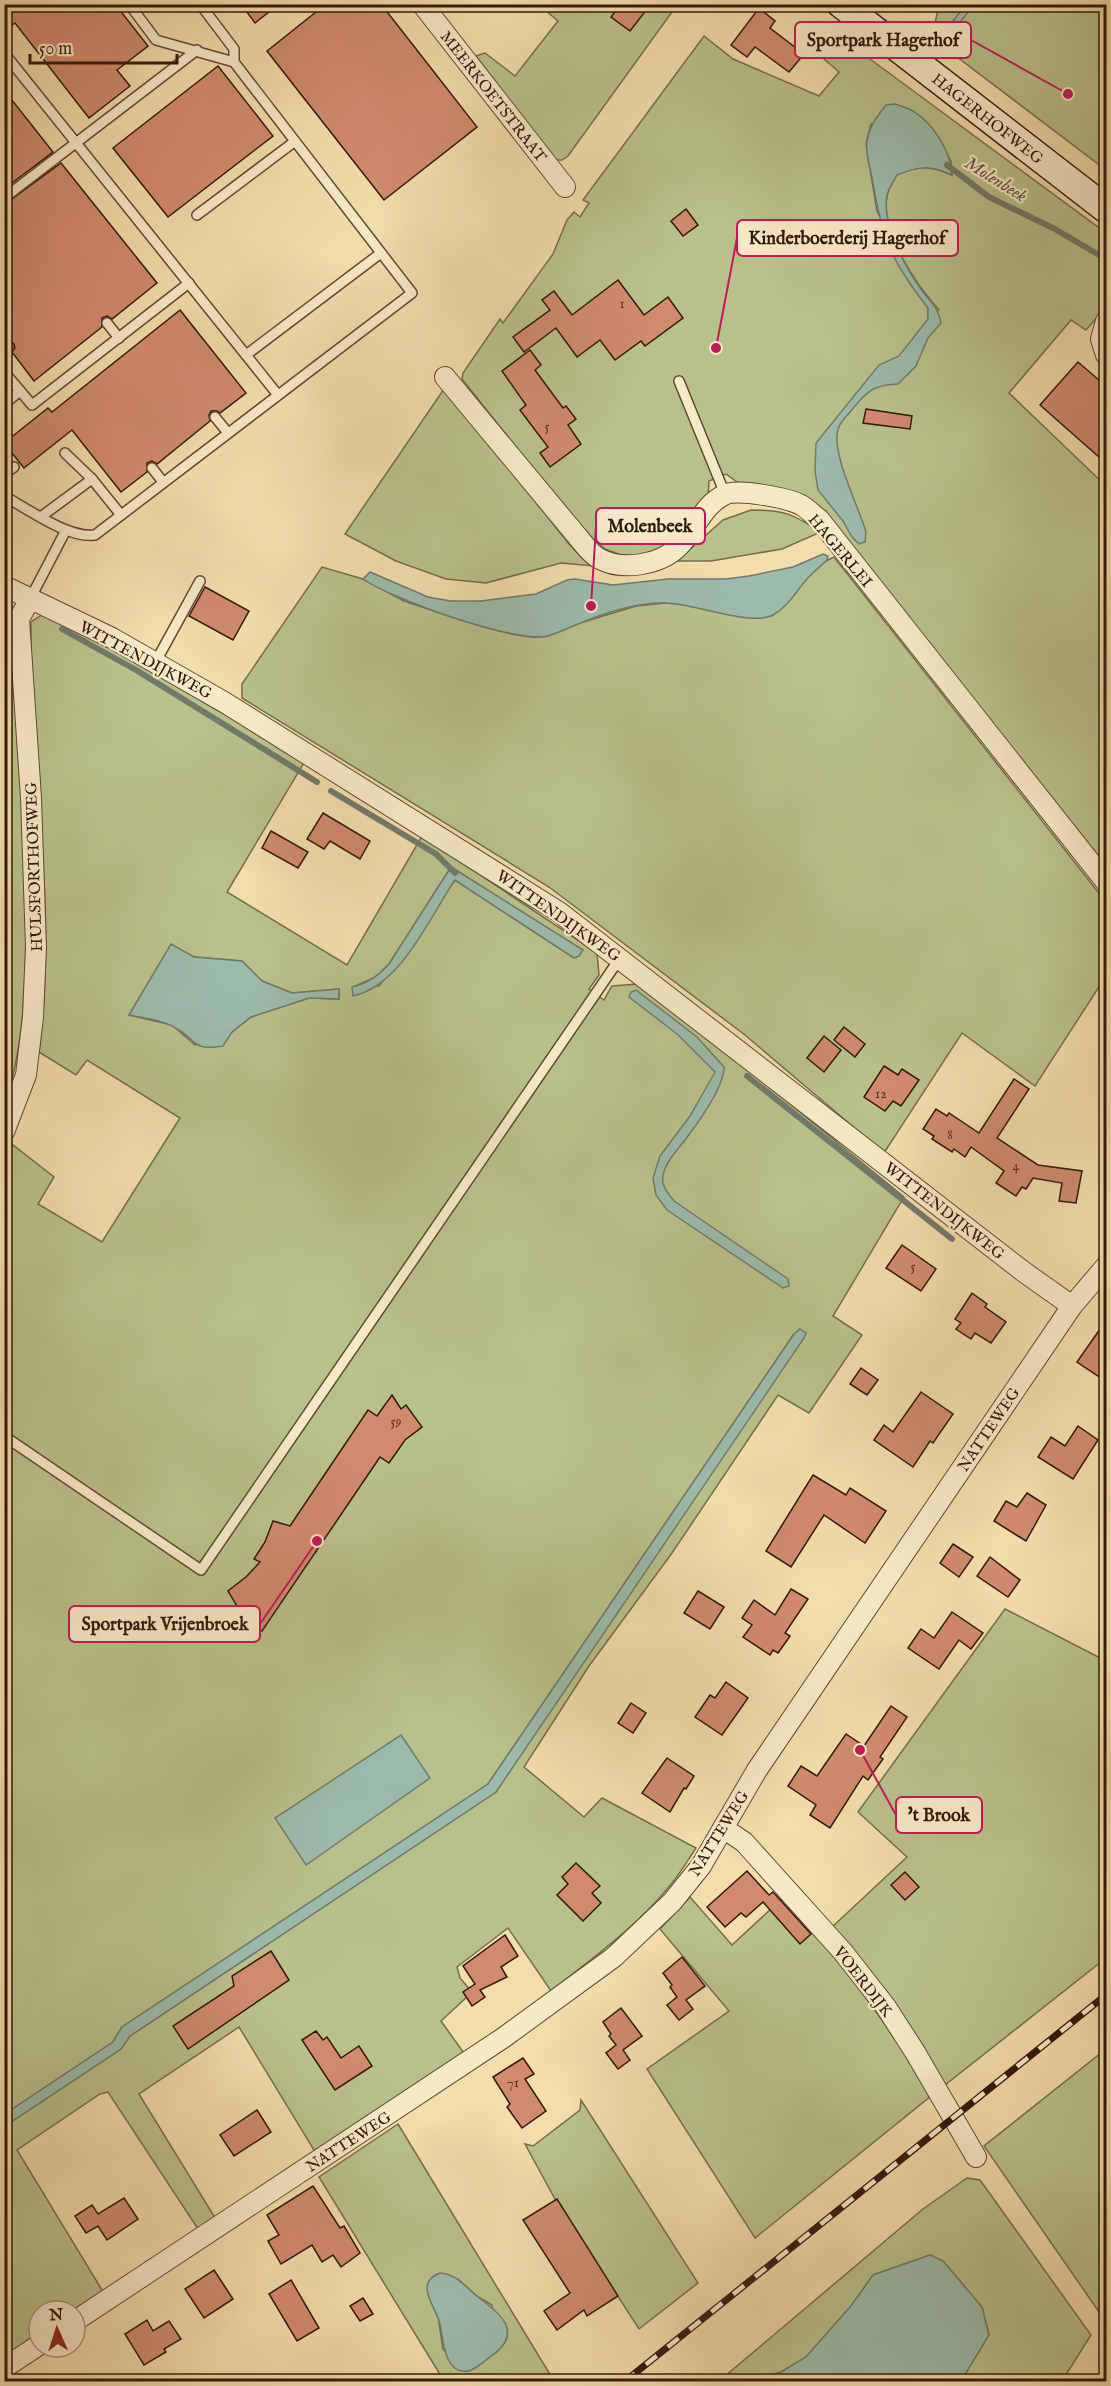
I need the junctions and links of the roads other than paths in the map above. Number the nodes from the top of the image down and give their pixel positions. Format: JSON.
{"nodes":[{"id":1,"x":129,"y":4,"type":"edge"},
{"id":2,"x":200,"y":4,"type":"edge"},
{"id":3,"x":422,"y":4,"type":"edge"},
{"id":4,"x":847,"y":6,"type":"edge"},
{"id":5,"x":197,"y":50,"type":"junction"},
{"id":6,"x":4,"y":53,"type":"edge"},
{"id":7,"x":234,"y":62,"type":"junction"},
{"id":8,"x":76,"y":142,"type":"junction"},
{"id":9,"x":294,"y":142,"type":"junction"},
{"id":10,"x":566,"y":187,"type":"dead end"},
{"id":11,"x":4,"y":198,"type":"edge"},
{"id":12,"x":1107,"y":209,"type":"edge"},
{"id":13,"x":197,"y":215,"type":"dead end"},
{"id":14,"x":381,"y":253,"type":"junction"},
{"id":15,"x":189,"y":284,"type":"junction"},
{"id":16,"x":1107,"y":321,"type":"edge"},
{"id":17,"x":107,"y":322,"type":"dead end"},
{"id":18,"x":119,"y":338,"type":"junction"},
{"id":19,"x":246,"y":355,"type":"junction"},
{"id":20,"x":1107,"y":355,"type":"edge"},
{"id":21,"x":4,"y":372,"type":"edge"},
{"id":22,"x":445,"y":377,"type":"dead end"},
{"id":23,"x":679,"y":381,"type":"dead end"},
{"id":24,"x":20,"y":391,"type":"junction"},
{"id":25,"x":278,"y":395,"type":"junction"},
{"id":26,"x":4,"y":404,"type":"edge"},
{"id":27,"x":215,"y":417,"type":"dead end"},
{"id":28,"x":228,"y":433,"type":"junction"},
{"id":29,"x":65,"y":453,"type":"dead end"},
{"id":30,"x":14,"y":467,"type":"dead end"},
{"id":31,"x":152,"y":468,"type":"dead end"},
{"id":32,"x":4,"y":474,"type":"edge"},
{"id":33,"x":92,"y":479,"type":"junction"},
{"id":34,"x":163,"y":482,"type":"junction"},
{"id":35,"x":725,"y":494,"type":"junction"},
{"id":36,"x":4,"y":496,"type":"edge"},
{"id":37,"x":121,"y":514,"type":"junction"},
{"id":38,"x":42,"y":516,"type":"junction"},
{"id":39,"x":66,"y":530,"type":"junction"},
{"id":40,"x":200,"y":581,"type":"dead end"},
{"id":41,"x":4,"y":586,"type":"edge"},
{"id":42,"x":30,"y":599,"type":"junction"},
{"id":43,"x":155,"y":663,"type":"junction"},
{"id":44,"x":1107,"y":882,"type":"edge"},
{"id":45,"x":620,"y":958,"type":"junction"},
{"id":46,"x":4,"y":1132,"type":"edge"},
{"id":47,"x":1107,"y":1266,"type":"edge"},
{"id":48,"x":1072,"y":1306,"type":"junction"},
{"id":49,"x":4,"y":1436,"type":"edge"},
{"id":50,"x":723,"y":1828,"type":"junction"},
{"id":51,"x":976,"y":2157,"type":"dead end"},
{"id":52,"x":87,"y":2313,"type":"edge"},
{"id":53,"x":27,"y":2353,"type":"edge"},
{"id":54,"x":4,"y":2368,"type":"edge"}],
"edges":[{"from":1,"to":5,"type":"lane"},
{"from":2,"to":7,"type":"lane"},
{"from":3,"to":10,"type":"street","name":"MEERKOETSTRAAT"},
{"from":4,"to":12,"type":"street","name":"HAGERHOFWEG"},
{"from":5,"to":7,"type":"lane"},
{"from":5,"to":8,"type":"lane"},
{"from":6,"to":8,"type":"lane"},
{"from":7,"to":9,"type":"lane"},
{"from":8,"to":11,"type":"lane"},
{"from":8,"to":15,"type":"lane"},
{"from":9,"to":13,"type":"lane"},
{"from":9,"to":14,"type":"lane"},
{"from":14,"to":19,"type":"lane"},
{"from":14,"to":25,"type":"lane"},
{"from":15,"to":18,"type":"lane"},
{"from":15,"to":19,"type":"lane"},
{"from":16,"to":20,"type":"street"},
{"from":17,"to":18,"type":"lane"},
{"from":18,"to":24,"type":"lane"},
{"from":19,"to":25,"type":"lane"},
{"from":21,"to":24,"type":"lane"},
{"from":22,"to":35,"type":"street"},
{"from":23,"to":35,"type":"lane"},
{"from":24,"to":26,"type":"lane"},
{"from":25,"to":28,"type":"lane"},
{"from":27,"to":28,"type":"lane"},
{"from":28,"to":34,"type":"lane"},
{"from":29,"to":33,"type":"lane"},
{"from":30,"to":32,"type":"lane"},
{"from":31,"to":34,"type":"lane"},
{"from":33,"to":37,"type":"lane"},
{"from":33,"to":38,"type":"lane"},
{"from":34,"to":37,"type":"lane"},
{"from":35,"to":44,"type":"street","name":"HAGERLEI"},
{"from":36,"to":38,"type":"lane"},
{"from":37,"to":39,"type":"lane"},
{"from":38,"to":39,"type":"lane"},
{"from":39,"to":42,"type":"lane"},
{"from":40,"to":43,"type":"lane"},
{"from":41,"to":42,"type":"street","name":"WITTENDIJKWEG"},
{"from":42,"to":43,"type":"street","name":"WITTENDIJKWEG"},
{"from":42,"to":46,"type":"street","name":"HULSFORTHOFWEG"},
{"from":43,"to":45,"type":"street","name":"WITTENDIJKWEG"},
{"from":45,"to":48,"type":"street","name":"WITTENDIJKWEG"},
{"from":45,"to":49,"type":"lane"},
{"from":47,"to":48,"type":"street","name":"NATTEWEG"},
{"from":48,"to":50,"type":"street","name":"NATTEWEG"},
{"from":50,"to":51,"type":"street","name":"VOERDIJK"},
{"from":50,"to":52,"type":"street","name":"NATTEWEG"},
{"from":53,"to":54,"type":"street"}]}
